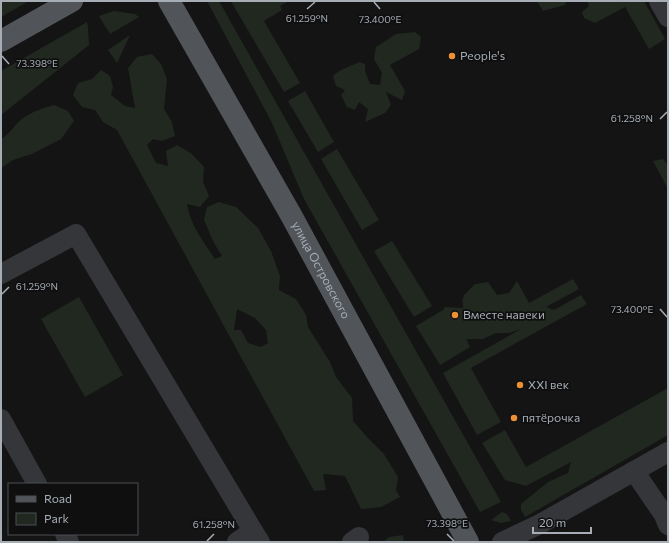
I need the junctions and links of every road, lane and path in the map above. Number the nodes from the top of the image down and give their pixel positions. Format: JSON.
{"nodes":[{"id":1,"x":72,"y":1,"type":"edge"},
{"id":2,"x":169,"y":1,"type":"edge"},
{"id":3,"x":659,"y":1,"type":"edge"},
{"id":4,"x":668,"y":17,"type":"edge"},
{"id":5,"x":1,"y":41,"type":"edge"},
{"id":6,"x":1,"y":274,"type":"edge"},
{"id":7,"x":1,"y":419,"type":"edge"},
{"id":8,"x":668,"y":452,"type":"edge"},
{"id":9,"x":634,"y":472,"type":"junction"},
{"id":10,"x":36,"y":483,"type":"edge"},
{"id":11,"x":667,"y":517,"type":"edge"},
{"id":12,"x":250,"y":538,"type":"edge"},
{"id":13,"x":468,"y":542,"type":"edge"},
{"id":14,"x":502,"y":542,"type":"edge"}],
"edges":[{"from":1,"to":5,"type":"main road"},
{"from":2,"to":13,"type":"main road","name":"улица Островского"},
{"from":3,"to":4,"type":"street"},
{"from":6,"to":12,"type":"street"},
{"from":7,"to":10,"type":"street"},
{"from":8,"to":9,"type":"street"},
{"from":9,"to":11,"type":"street"},
{"from":9,"to":14,"type":"street"}]}
